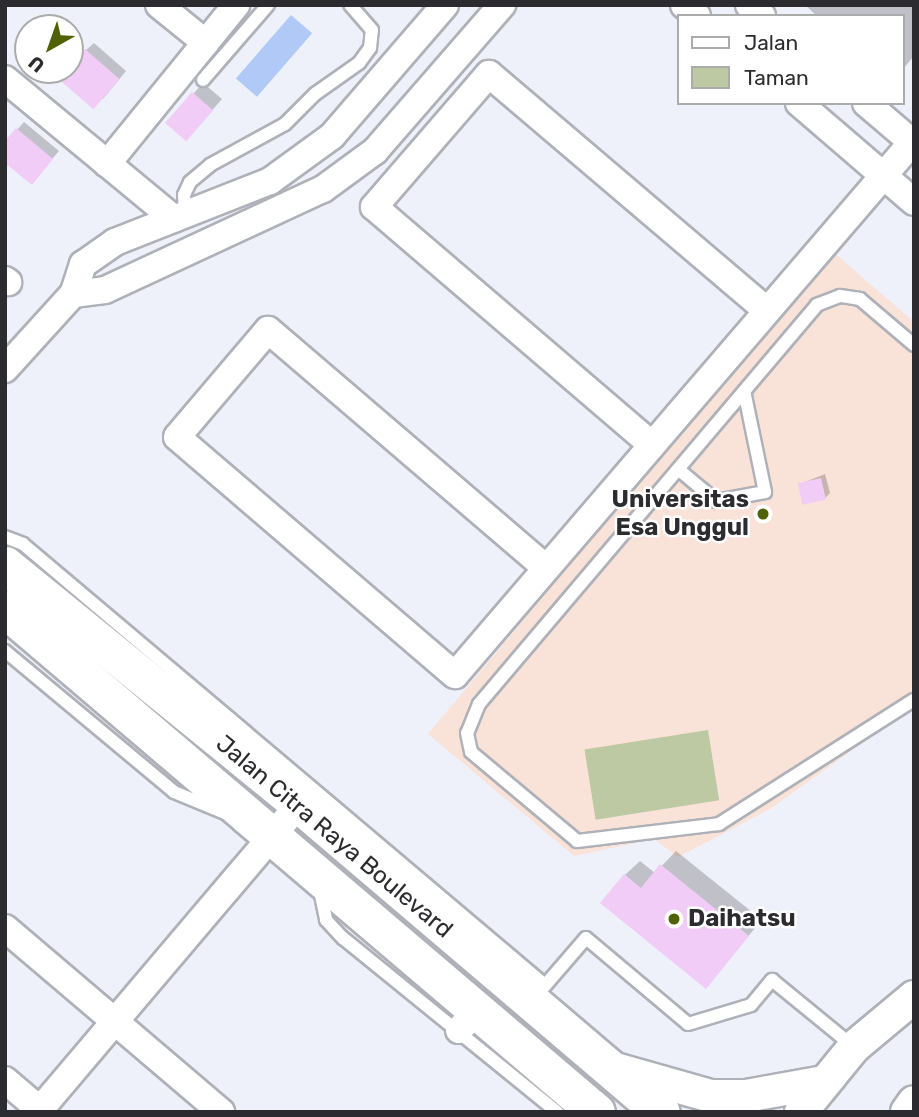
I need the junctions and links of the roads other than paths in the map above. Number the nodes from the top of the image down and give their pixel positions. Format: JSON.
{"nodes":[{"id":1,"x":159,"y":5,"type":"edge"},
{"id":2,"x":236,"y":5,"type":"edge"},
{"id":3,"x":268,"y":5,"type":"edge"},
{"id":4,"x":350,"y":5,"type":"edge"},
{"id":5,"x":502,"y":5,"type":"edge"},
{"id":6,"x":433,"y":9,"type":"edge"},
{"id":7,"x":206,"y":43,"type":"junction"},
{"id":8,"x":5,"y":79,"type":"edge"},
{"id":9,"x":203,"y":80,"type":"dead end"},
{"id":10,"x":801,"y":105,"type":"edge"},
{"id":11,"x":868,"y":105,"type":"edge"},
{"id":12,"x":913,"y":142,"type":"edge"},
{"id":13,"x":107,"y":164,"type":"junction"},
{"id":14,"x":885,"y":177,"type":"junction"},
{"id":15,"x":914,"y":202,"type":"edge"},
{"id":16,"x":180,"y":216,"type":"junction"},
{"id":17,"x":73,"y":294,"type":"junction"},
{"id":18,"x":767,"y":312,"type":"junction"},
{"id":19,"x":914,"y":345,"type":"edge"},
{"id":20,"x":5,"y":369,"type":"edge"},
{"id":21,"x":744,"y":391,"type":"junction"},
{"id":22,"x":652,"y":445,"type":"junction"},
{"id":23,"x":678,"y":469,"type":"junction"},
{"id":24,"x":5,"y":537,"type":"edge"},
{"id":25,"x":5,"y":565,"type":"edge"},
{"id":26,"x":546,"y":568,"type":"junction"},
{"id":27,"x":5,"y":610,"type":"edge"},
{"id":28,"x":5,"y":651,"type":"edge"},
{"id":29,"x":146,"y":664,"type":"junction"},
{"id":30,"x":84,"y":697,"type":"junction"},
{"id":31,"x":914,"y":700,"type":"edge"},
{"id":32,"x":237,"y":740,"type":"junction"},
{"id":33,"x":299,"y":804,"type":"junction"},
{"id":34,"x":262,"y":826,"type":"junction"},
{"id":35,"x":401,"y":878,"type":"junction"},
{"id":36,"x":5,"y":928,"type":"edge"},
{"id":37,"x":527,"y":985,"type":"junction"},
{"id":38,"x":914,"y":997,"type":"edge"},
{"id":39,"x":114,"y":1021,"type":"junction"},
{"id":40,"x":467,"y":1021,"type":"junction"},
{"id":41,"x":854,"y":1047,"type":"junction"},
{"id":42,"x":607,"y":1066,"type":"junction"},
{"id":43,"x":5,"y":1080,"type":"edge"},
{"id":44,"x":824,"y":1082,"type":"junction"},
{"id":45,"x":914,"y":1102,"type":"edge"},
{"id":46,"x":39,"y":1111,"type":"edge"},
{"id":47,"x":221,"y":1112,"type":"edge"},
{"id":48,"x":557,"y":1112,"type":"edge"},
{"id":49,"x":597,"y":1112,"type":"edge"},
{"id":50,"x":661,"y":1112,"type":"edge"},
{"id":51,"x":801,"y":1112,"type":"edge"},
{"id":52,"x":907,"y":1112,"type":"edge"}],
"edges":[{"from":1,"to":7,"type":"street"},
{"from":2,"to":7,"type":"street"},
{"from":3,"to":9,"type":"lane"},
{"from":4,"to":16,"type":"lane"},
{"from":5,"to":17,"type":"street"},
{"from":6,"to":16,"type":"street"},
{"from":7,"to":13,"type":"street"},
{"from":8,"to":13,"type":"street"},
{"from":10,"to":14,"type":"street"},
{"from":11,"to":12,"type":"street"},
{"from":12,"to":14,"type":"street"},
{"from":13,"to":16,"type":"street"},
{"from":14,"to":15,"type":"street"},
{"from":14,"to":18,"type":"street"},
{"from":16,"to":17,"type":"street"},
{"from":17,"to":20,"type":"street"},
{"from":18,"to":22,"type":"street"},
{"from":18,"to":22,"type":"street"},
{"from":19,"to":21,"type":"lane"},
{"from":21,"to":23,"type":"lane"},
{"from":21,"to":23,"type":"lane"},
{"from":22,"to":26,"type":"street"},
{"from":23,"to":31,"type":"lane"},
{"from":24,"to":29,"type":"lane"},
{"from":25,"to":29,"type":"main road","name":"Jalan Citra Raya Boulevard"},
{"from":26,"to":26,"type":"street"},
{"from":27,"to":30,"type":"main road","name":"Jalan Citra Raya Boulevard"},
{"from":28,"to":30,"type":"lane"},
{"from":29,"to":32,"type":"main road","name":"Jalan Citra Raya Boulevard"},
{"from":30,"to":34,"type":"main road","name":"Jalan Citra Raya Boulevard"},
{"from":32,"to":33,"type":"main road","name":"Jalan Citra Raya Boulevard"},
{"from":32,"to":35,"type":"lane"},
{"from":33,"to":34,"type":"street"},
{"from":33,"to":35,"type":"main road","name":"Jalan Citra Raya Boulevard"},
{"from":34,"to":39,"type":"street"},
{"from":34,"to":40,"type":"main road","name":"Jalan Citra Raya Boulevard"},
{"from":35,"to":37,"type":"main road","name":"Jalan Citra Raya Boulevard"},
{"from":36,"to":39,"type":"street"},
{"from":37,"to":41,"type":"lane"},
{"from":37,"to":42,"type":"main road","name":"Jalan Citra Raya Boulevard"},
{"from":38,"to":41,"type":"street"},
{"from":39,"to":46,"type":"street"},
{"from":39,"to":47,"type":"street"},
{"from":40,"to":48,"type":"lane"},
{"from":40,"to":49,"type":"main road","name":"Jalan Citra Raya Boulevard"},
{"from":41,"to":44,"type":"street"},
{"from":42,"to":44,"type":"street"},
{"from":42,"to":50,"type":"main road","name":"Jalan Citra Raya Boulevard"},
{"from":43,"to":46,"type":"street"},
{"from":44,"to":51,"type":"street"},
{"from":45,"to":52,"type":"street"}]}
